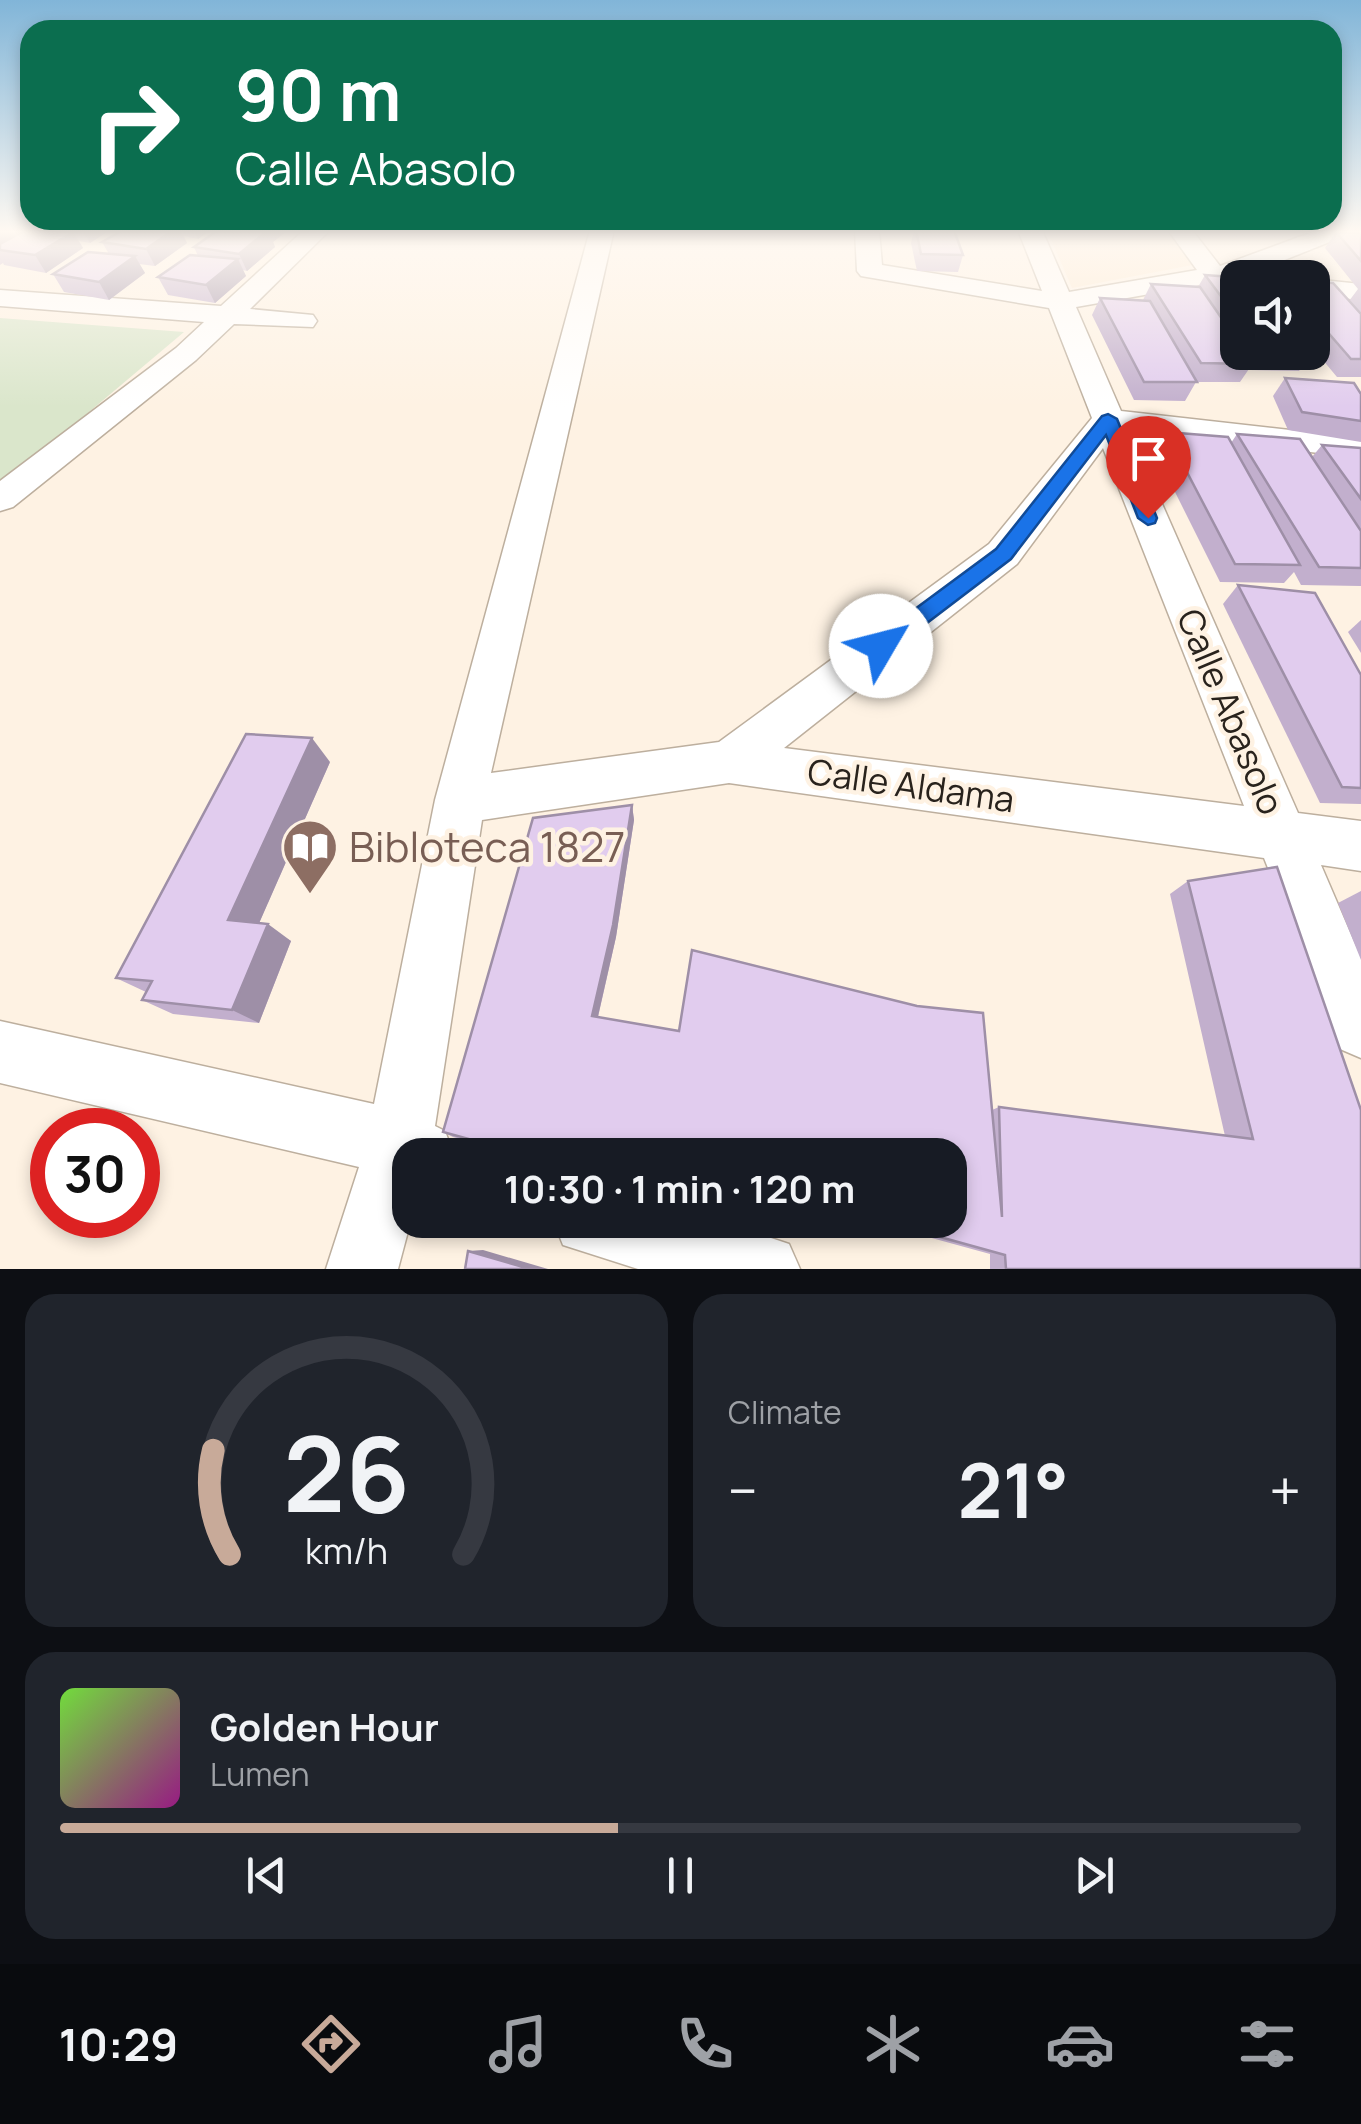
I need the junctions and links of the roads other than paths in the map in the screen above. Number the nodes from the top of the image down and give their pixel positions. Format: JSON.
{"nodes":[{"id":1,"x":57,"y":289,"type":"edge"},
{"id":2,"x":257,"y":289,"type":"edge"},
{"id":3,"x":587,"y":289,"type":"edge"},
{"id":4,"x":980,"y":289,"type":"edge"},
{"id":5,"x":1055,"y":289,"type":"edge"},
{"id":6,"x":1145,"y":289,"type":"edge"},
{"id":7,"x":1334,"y":289,"type":"edge"},
{"id":8,"x":1361,"y":292,"type":"edge"},
{"id":9,"x":0,"y":298,"type":"edge"},
{"id":10,"x":40,"y":301,"type":"junction"},
{"id":11,"x":1061,"y":302,"type":"junction"},
{"id":12,"x":229,"y":316,"type":"junction"},
{"id":13,"x":303,"y":321,"type":"dead end"},
{"id":14,"x":1108,"y":419,"type":"junction"},
{"id":15,"x":1361,"y":448,"type":"edge"},
{"id":16,"x":0,"y":499,"type":"edge"},
{"id":17,"x":729,"y":762,"type":"junction"},
{"id":18,"x":460,"y":800,"type":"junction"},
{"id":19,"x":1282,"y":835,"type":"junction"},
{"id":20,"x":1361,"y":846,"type":"edge"},
{"id":21,"x":1361,"y":1028,"type":"edge"},
{"id":22,"x":0,"y":1052,"type":"edge"},
{"id":23,"x":412,"y":1138,"type":"edge"},
{"id":24,"x":392,"y":1145,"type":"edge"},
{"id":25,"x":392,"y":1194,"type":"edge"},
{"id":26,"x":653,"y":1238,"type":"edge"},
{"id":27,"x":362,"y":1269,"type":"edge"},
{"id":28,"x":764,"y":1269,"type":"edge"}],
"edges":[{"from":1,"to":10,"type":"street"},
{"from":2,"to":12,"type":"street"},
{"from":3,"to":18,"type":"street"},
{"from":4,"to":11,"type":"street"},
{"from":5,"to":11,"type":"street","name":"Calle Abasolo"},
{"from":6,"to":11,"type":"street"},
{"from":7,"to":8,"type":"street"},
{"from":9,"to":10,"type":"street"},
{"from":10,"to":12,"type":"street"},
{"from":11,"to":14,"type":"street","name":"Calle Abasolo"},
{"from":12,"to":13,"type":"street"},
{"from":12,"to":16,"type":"street"},
{"from":14,"to":15,"type":"street"},
{"from":14,"to":17,"type":"street"},
{"from":14,"to":19,"type":"street","name":"Calle Abasolo"},
{"from":17,"to":18,"type":"street","name":"Calle Aldama"},
{"from":17,"to":19,"type":"street","name":"Calle Aldama"},
{"from":18,"to":23,"type":"street"},
{"from":19,"to":20,"type":"street","name":"Calle Aldama"},
{"from":19,"to":21,"type":"street","name":"Calle Abasolo"},
{"from":22,"to":24,"type":"street"},
{"from":25,"to":27,"type":"street"},
{"from":26,"to":28,"type":"street"}]}
